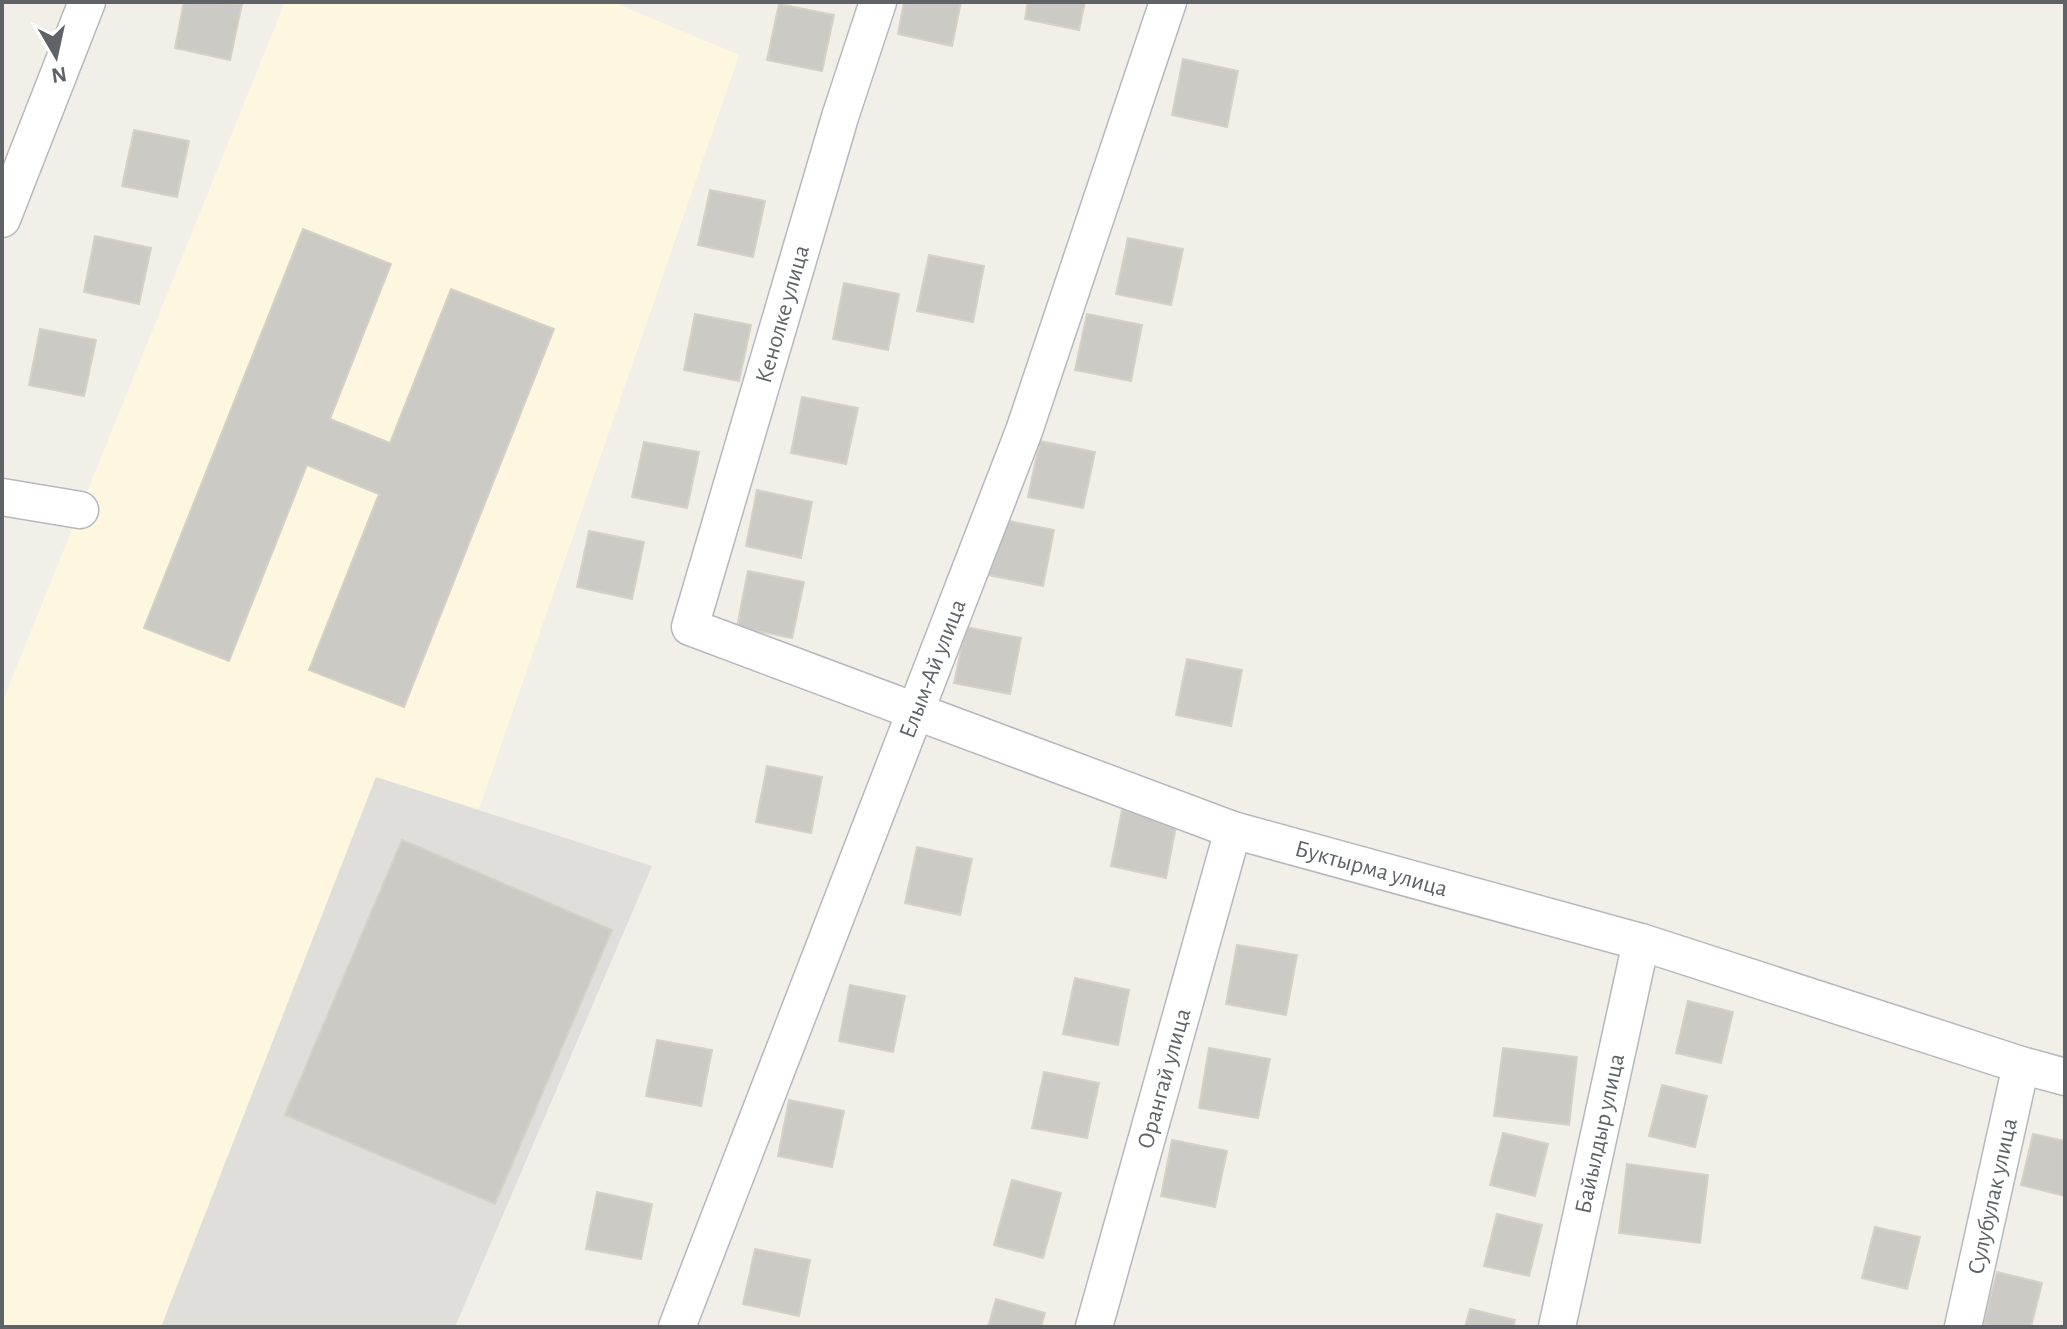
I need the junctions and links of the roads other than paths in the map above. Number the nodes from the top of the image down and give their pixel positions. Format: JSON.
{"nodes":[{"id":1,"x":87,"y":2,"type":"edge"},
{"id":2,"x":878,"y":2,"type":"edge"},
{"id":3,"x":1168,"y":2,"type":"edge"},
{"id":4,"x":2,"y":219,"type":"edge"},
{"id":5,"x":2,"y":497,"type":"edge"},
{"id":6,"x":80,"y":510,"type":"dead end"},
{"id":7,"x":690,"y":627,"type":"joint"},
{"id":8,"x":916,"y":711,"type":"junction"},
{"id":9,"x":1233,"y":830,"type":"junction"},
{"id":10,"x":1641,"y":942,"type":"junction"},
{"id":11,"x":2021,"y":1065,"type":"junction"},
{"id":12,"x":2065,"y":1077,"type":"edge"},
{"id":13,"x":677,"y":1327,"type":"edge"},
{"id":14,"x":1094,"y":1327,"type":"edge"},
{"id":15,"x":1557,"y":1327,"type":"edge"},
{"id":16,"x":1963,"y":1327,"type":"edge"}],
"edges":[{"from":1,"to":4,"type":"street"},
{"from":2,"to":7,"type":"street","name":"Кенолке улица"},
{"from":3,"to":8,"type":"street","name":"Елым-Ай улица"},
{"from":5,"to":6,"type":"street"},
{"from":7,"to":8,"type":"street","name":"Буктырма улица"},
{"from":8,"to":9,"type":"street","name":"Буктырма улица"},
{"from":8,"to":13,"type":"street","name":"Елым-Ай улица"},
{"from":9,"to":10,"type":"street","name":"Буктырма улица"},
{"from":9,"to":14,"type":"street","name":"Орангай улица"},
{"from":10,"to":11,"type":"street","name":"Буктырма улица"},
{"from":10,"to":15,"type":"street","name":"Байылдыр улица"},
{"from":11,"to":12,"type":"street","name":"Буктырма улица"},
{"from":11,"to":16,"type":"street","name":"Сулубулак улица"}]}
